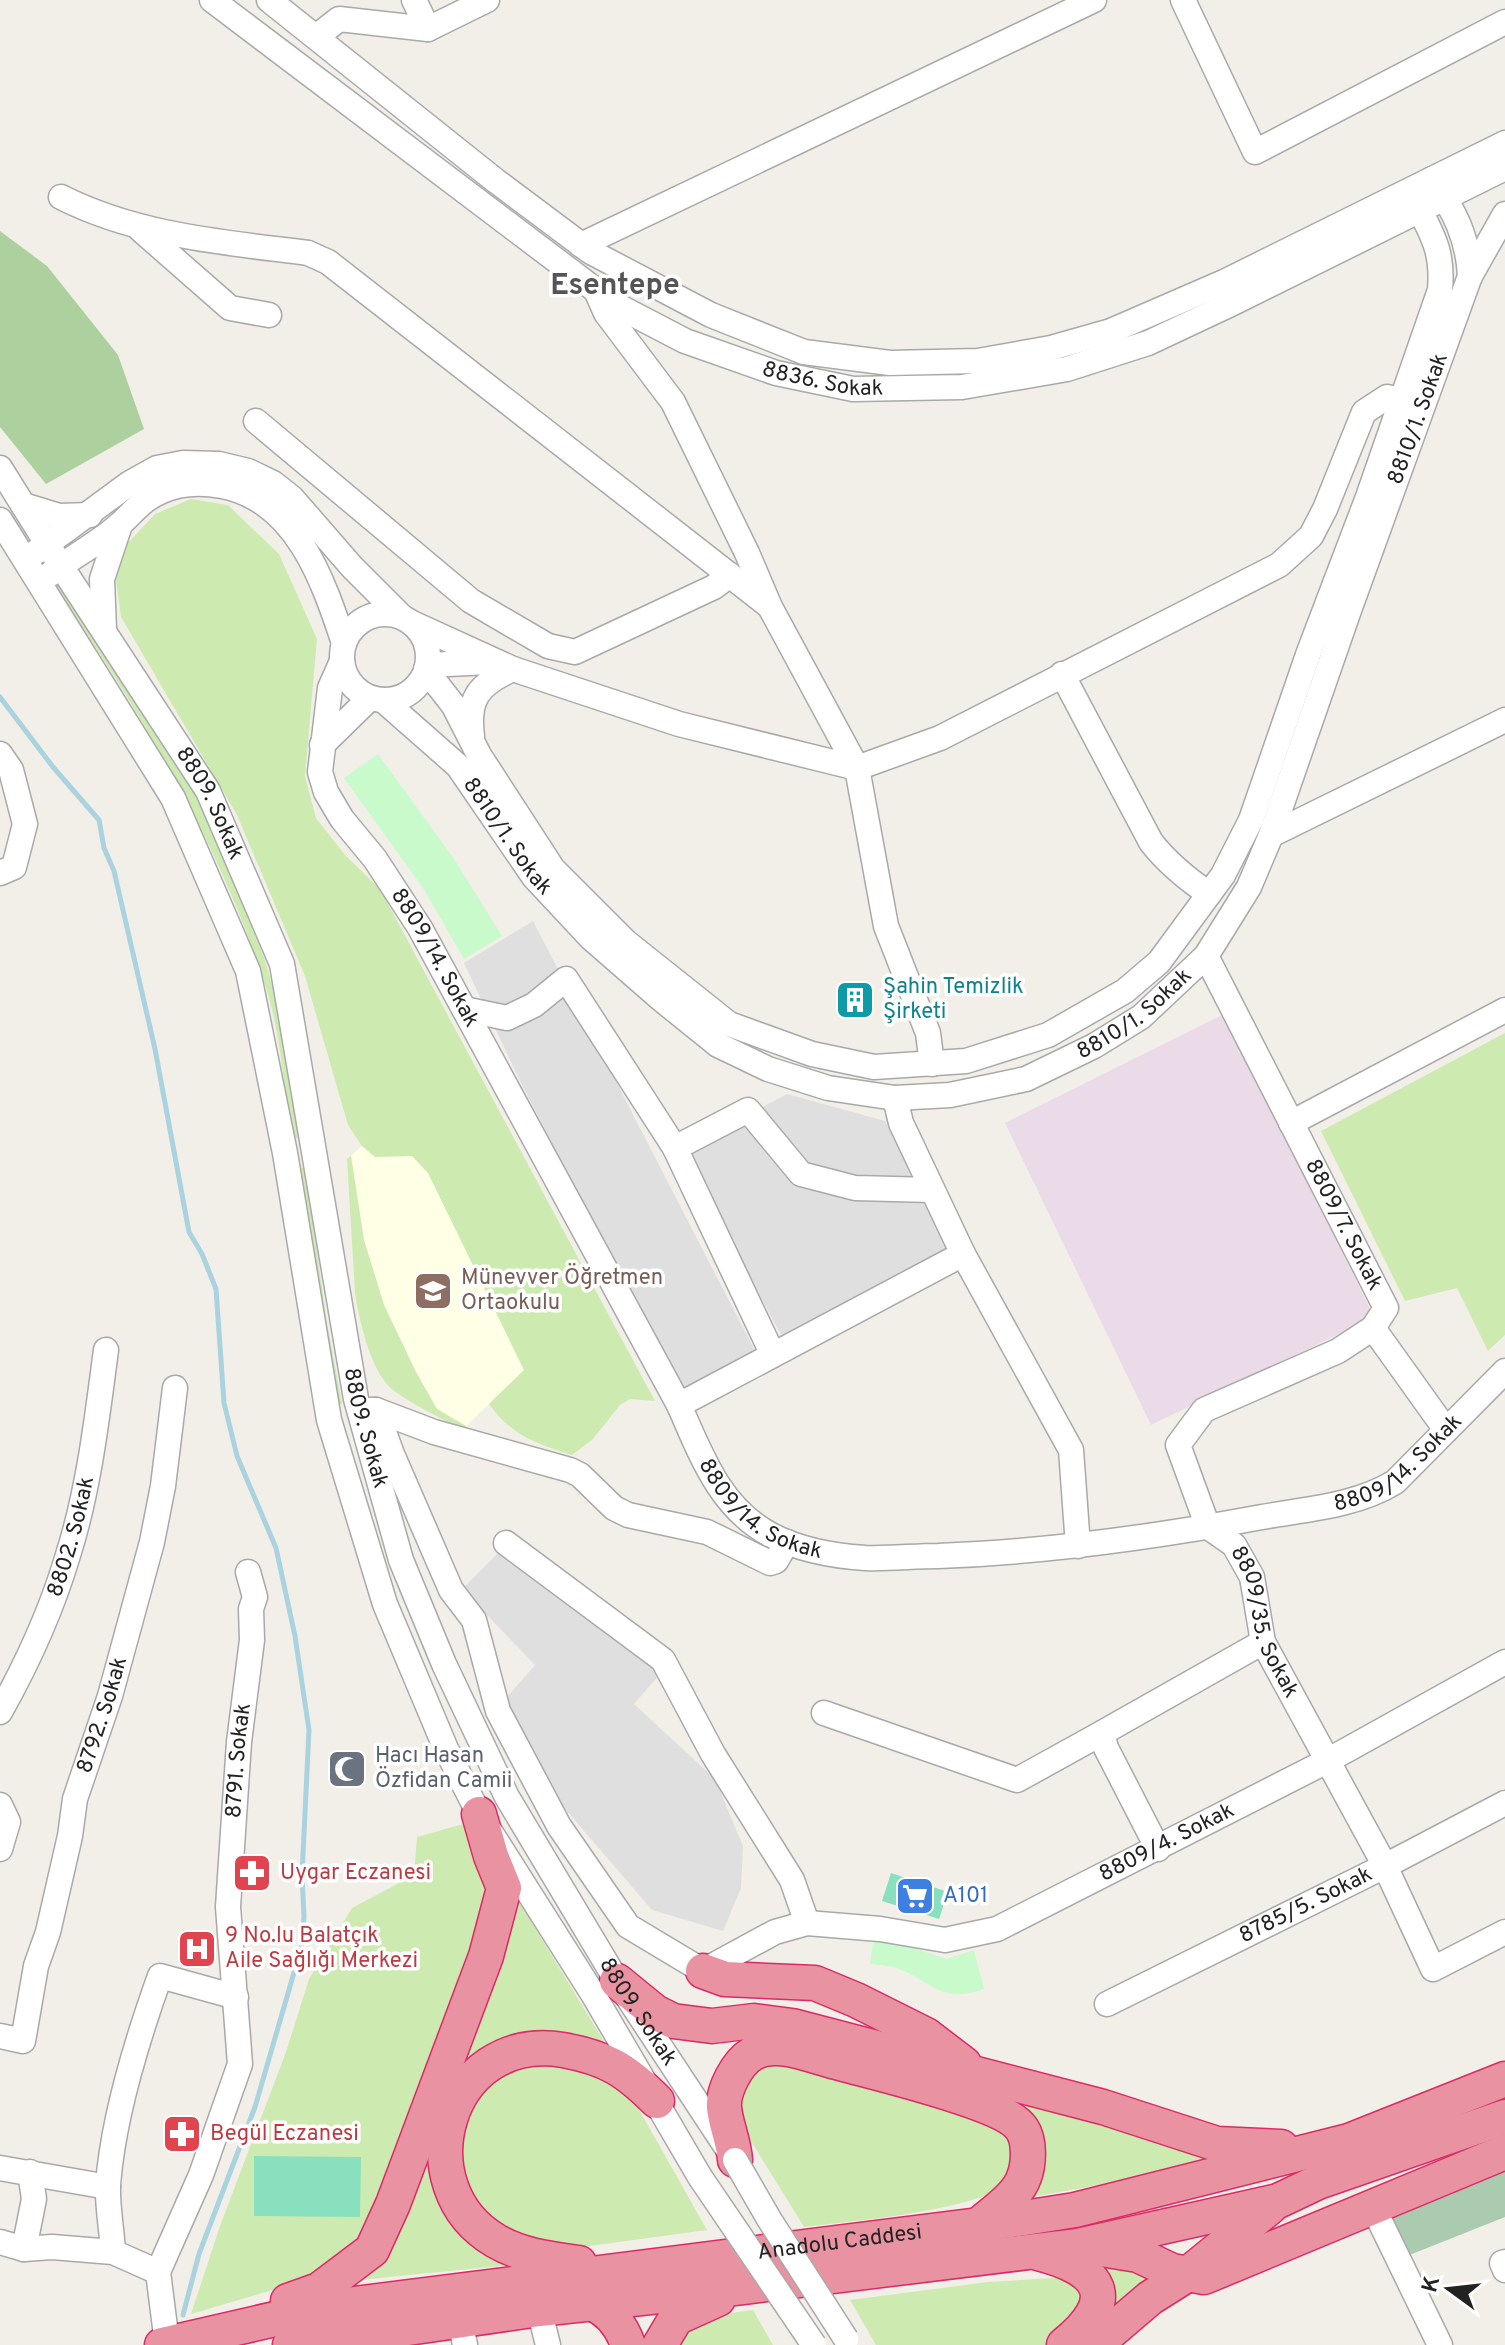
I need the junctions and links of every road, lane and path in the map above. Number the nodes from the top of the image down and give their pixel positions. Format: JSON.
{"nodes":[{"id":1,"x":212,"y":0,"type":"edge"},
{"id":2,"x":269,"y":0,"type":"edge"},
{"id":3,"x":414,"y":0,"type":"edge"},
{"id":4,"x":487,"y":0,"type":"edge"},
{"id":5,"x":1094,"y":0,"type":"edge"},
{"id":6,"x":1183,"y":0,"type":"edge"},
{"id":7,"x":1505,"y":22,"type":"edge"},
{"id":8,"x":428,"y":29,"type":"junction"},
{"id":9,"x":316,"y":37,"type":"junction"},
{"id":10,"x":1505,"y":143,"type":"edge"},
{"id":11,"x":1505,"y":168,"type":"edge"},
{"id":12,"x":1427,"y":194,"type":"junction"},
{"id":13,"x":61,"y":197,"type":"dead end"},
{"id":14,"x":1505,"y":214,"type":"edge"},
{"id":15,"x":135,"y":225,"type":"junction"},
{"id":16,"x":581,"y":245,"type":"junction"},
{"id":17,"x":1470,"y":276,"type":"junction"},
{"id":18,"x":595,"y":289,"type":"junction"},
{"id":19,"x":269,"y":315,"type":"dead end"},
{"id":20,"x":1401,"y":400,"type":"junction"},
{"id":21,"x":256,"y":421,"type":"dead end"},
{"id":22,"x":0,"y":468,"type":"edge"},
{"id":23,"x":23,"y":505,"type":"junction"},
{"id":24,"x":90,"y":515,"type":"junction"},
{"id":25,"x":0,"y":520,"type":"edge"},
{"id":26,"x":120,"y":525,"type":"junction"},
{"id":27,"x":47,"y":543,"type":"junction"},
{"id":28,"x":25,"y":560,"type":"junction"},
{"id":29,"x":61,"y":566,"type":"junction"},
{"id":30,"x":730,"y":575,"type":"junction"},
{"id":31,"x":39,"y":583,"type":"junction"},
{"id":32,"x":770,"y":607,"type":"junction"},
{"id":33,"x":407,"y":620,"type":"junction"},
{"id":34,"x":104,"y":630,"type":"junction"},
{"id":35,"x":343,"y":652,"type":"junction"},
{"id":36,"x":504,"y":666,"type":"junction"},
{"id":37,"x":427,"y":667,"type":"junction"},
{"id":38,"x":1062,"y":674,"type":"junction"},
{"id":39,"x":376,"y":699,"type":"junction"},
{"id":40,"x":1505,"y":720,"type":"edge"},
{"id":41,"x":473,"y":742,"type":"junction"},
{"id":42,"x":322,"y":745,"type":"junction"},
{"id":43,"x":4,"y":766,"type":"edge"},
{"id":44,"x":857,"y":768,"type":"junction"},
{"id":45,"x":1271,"y":835,"type":"junction"},
{"id":46,"x":0,"y":873,"type":"edge"},
{"id":47,"x":1209,"y":894,"type":"junction"},
{"id":48,"x":1206,"y":956,"type":"junction"},
{"id":49,"x":464,"y":1009,"type":"junction"},
{"id":50,"x":1505,"y":1010,"type":"edge"},
{"id":51,"x":932,"y":1064,"type":"junction"},
{"id":52,"x":895,"y":1098,"type":"junction"},
{"id":53,"x":1291,"y":1123,"type":"junction"},
{"id":54,"x":675,"y":1148,"type":"junction"},
{"id":55,"x":932,"y":1190,"type":"junction"},
{"id":56,"x":963,"y":1254,"type":"junction"},
{"id":57,"x":1373,"y":1328,"type":"junction"},
{"id":58,"x":106,"y":1350,"type":"dead end"},
{"id":59,"x":773,"y":1355,"type":"junction"},
{"id":60,"x":1505,"y":1371,"type":"edge"},
{"id":61,"x":175,"y":1388,"type":"dead end"},
{"id":62,"x":679,"y":1405,"type":"junction"},
{"id":63,"x":368,"y":1410,"type":"junction"},
{"id":64,"x":329,"y":1420,"type":"junction"},
{"id":65,"x":1446,"y":1430,"type":"junction"},
{"id":66,"x":1208,"y":1527,"type":"junction"},
{"id":67,"x":787,"y":1542,"type":"junction"},
{"id":68,"x":506,"y":1543,"type":"dead end"},
{"id":69,"x":1078,"y":1546,"type":"junction"},
{"id":70,"x":248,"y":1572,"type":"dead end"},
{"id":71,"x":1263,"y":1642,"type":"junction"},
{"id":72,"x":1505,"y":1662,"type":"edge"},
{"id":73,"x":0,"y":1712,"type":"edge"},
{"id":74,"x":824,"y":1713,"type":"dead end"},
{"id":75,"x":1102,"y":1733,"type":"junction"},
{"id":76,"x":1327,"y":1761,"type":"junction"},
{"id":77,"x":1505,"y":1803,"type":"edge"},
{"id":78,"x":0,"y":1805,"type":"edge"},
{"id":79,"x":479,"y":1814,"type":"junction"},
{"id":80,"x":0,"y":1849,"type":"edge"},
{"id":81,"x":1158,"y":1849,"type":"junction"},
{"id":82,"x":1385,"y":1866,"type":"junction"},
{"id":83,"x":807,"y":1923,"type":"junction"},
{"id":84,"x":1505,"y":1932,"type":"edge"},
{"id":85,"x":703,"y":1971,"type":"junction"},
{"id":86,"x":617,"y":1981,"type":"junction"},
{"id":87,"x":236,"y":1997,"type":"junction"},
{"id":88,"x":1107,"y":2004,"type":"dead end"},
{"id":89,"x":11,"y":2039,"type":"edge"},
{"id":90,"x":981,"y":2076,"type":"junction"},
{"id":91,"x":1505,"y":2079,"type":"edge"},
{"id":92,"x":657,"y":2101,"type":"junction"},
{"id":93,"x":1505,"y":2117,"type":"edge"},
{"id":94,"x":1349,"y":2141,"type":"junction"},
{"id":95,"x":1505,"y":2152,"type":"edge"},
{"id":96,"x":735,"y":2160,"type":"junction"},
{"id":97,"x":0,"y":2168,"type":"edge"},
{"id":98,"x":30,"y":2172,"type":"junction"},
{"id":99,"x":108,"y":2187,"type":"junction"},
{"id":100,"x":1278,"y":2201,"type":"junction"},
{"id":101,"x":1372,"y":2205,"type":"junction"},
{"id":102,"x":979,"y":2225,"type":"junction"},
{"id":103,"x":0,"y":2242,"type":"edge"},
{"id":104,"x":1077,"y":2246,"type":"junction"},
{"id":105,"x":24,"y":2249,"type":"junction"},
{"id":106,"x":113,"y":2252,"type":"junction"},
{"id":107,"x":1033,"y":2252,"type":"junction"},
{"id":108,"x":1505,"y":2262,"type":"edge"},
{"id":109,"x":618,"y":2269,"type":"junction"},
{"id":110,"x":1505,"y":2270,"type":"edge"},
{"id":111,"x":158,"y":2272,"type":"junction"},
{"id":112,"x":1188,"y":2274,"type":"junction"},
{"id":113,"x":743,"y":2287,"type":"junction"},
{"id":114,"x":592,"y":2303,"type":"junction"},
{"id":115,"x":539,"y":2309,"type":"junction"},
{"id":116,"x":462,"y":2332,"type":"edge"},
{"id":117,"x":164,"y":2344,"type":"edge"},
{"id":118,"x":840,"y":2344,"type":"edge"},
{"id":119,"x":290,"y":2345,"type":"edge"},
{"id":120,"x":548,"y":2345,"type":"edge"},
{"id":121,"x":628,"y":2345,"type":"edge"},
{"id":122,"x":660,"y":2345,"type":"edge"},
{"id":123,"x":1064,"y":2345,"type":"edge"},
{"id":124,"x":1095,"y":2345,"type":"edge"},
{"id":125,"x":1440,"y":2345,"type":"edge"}],
"edges":[{"from":1,"to":18,"type":"street","name":"8836. Sokak"},
{"from":2,"to":9,"type":"street"},
{"from":3,"to":8,"type":"street"},
{"from":4,"to":8,"type":"street"},
{"from":5,"to":16,"type":"street"},
{"from":6,"to":7,"type":"street"},
{"from":8,"to":9,"type":"street"},
{"from":9,"to":16,"type":"street"},
{"from":10,"to":12,"type":"street"},
{"from":11,"to":12,"type":"street","name":"8836. Sokak"},
{"from":12,"to":16,"type":"street"},
{"from":12,"to":17,"type":"street","name":"8810/1. Sokak"},
{"from":12,"to":18,"type":"street","name":"8836. Sokak"},
{"from":12,"to":20,"type":"street","name":"8810/1. Sokak"},
{"from":13,"to":15,"type":"street"},
{"from":14,"to":17,"type":"street"},
{"from":15,"to":19,"type":"street"},
{"from":15,"to":30,"type":"street"},
{"from":17,"to":45,"type":"street","name":"8810/1. Sokak"},
{"from":18,"to":32,"type":"street"},
{"from":20,"to":38,"type":"street"},
{"from":20,"to":47,"type":"street","name":"8810/1. Sokak"},
{"from":21,"to":30,"type":"street"},
{"from":22,"to":23,"type":"street","name":"8809. Sokak"},
{"from":23,"to":24,"type":"street"},
{"from":23,"to":27,"type":"street","name":"8809. Sokak"},
{"from":24,"to":27,"type":"street"},
{"from":24,"to":33,"type":"street"},
{"from":25,"to":28,"type":"street","name":"8809. Sokak"},
{"from":26,"to":29,"type":"street"},
{"from":26,"to":34,"type":"street"},
{"from":26,"to":35,"type":"street"},
{"from":27,"to":28,"type":"street"},
{"from":27,"to":29,"type":"street","name":"8809. Sokak"},
{"from":28,"to":31,"type":"street","name":"8809. Sokak"},
{"from":29,"to":31,"type":"street"},
{"from":29,"to":34,"type":"street","name":"8809. Sokak"},
{"from":30,"to":32,"type":"street"},
{"from":31,"to":64,"type":"street","name":"8809. Sokak"},
{"from":32,"to":44,"type":"street"},
{"from":33,"to":35,"type":"street"},
{"from":33,"to":36,"type":"street"},
{"from":33,"to":37,"type":"street"},
{"from":34,"to":63,"type":"street","name":"8809. Sokak"},
{"from":35,"to":39,"type":"street"},
{"from":35,"to":42,"type":"street","name":"8809/14. Sokak"},
{"from":36,"to":37,"type":"street"},
{"from":36,"to":41,"type":"street"},
{"from":36,"to":44,"type":"street"},
{"from":37,"to":39,"type":"street"},
{"from":37,"to":41,"type":"street","name":"8810/1. Sokak"},
{"from":38,"to":44,"type":"street"},
{"from":38,"to":47,"type":"street"},
{"from":39,"to":42,"type":"street"},
{"from":39,"to":52,"type":"street","name":"8810/1. Sokak"},
{"from":40,"to":45,"type":"street"},
{"from":41,"to":51,"type":"street","name":"8810/1. Sokak"},
{"from":42,"to":49,"type":"street","name":"8809/14. Sokak"},
{"from":43,"to":46,"type":"street"},
{"from":44,"to":51,"type":"street"},
{"from":45,"to":48,"type":"street","name":"8810/1. Sokak"},
{"from":47,"to":51,"type":"street","name":"8810/1. Sokak"},
{"from":48,"to":52,"type":"street","name":"8810/1. Sokak"},
{"from":48,"to":53,"type":"street","name":"8809/7. Sokak"},
{"from":49,"to":54,"type":"street"},
{"from":49,"to":62,"type":"street","name":"8809/14. Sokak"},
{"from":50,"to":53,"type":"street"},
{"from":52,"to":55,"type":"street"},
{"from":53,"to":57,"type":"street","name":"8809/7. Sokak"},
{"from":54,"to":55,"type":"street"},
{"from":54,"to":59,"type":"street"},
{"from":55,"to":56,"type":"street"},
{"from":56,"to":59,"type":"street"},
{"from":56,"to":69,"type":"street"},
{"from":57,"to":65,"type":"street"},
{"from":57,"to":66,"type":"street","name":"8809/35. Sokak"},
{"from":58,"to":73,"type":"street","name":"8802. Sokak"},
{"from":59,"to":62,"type":"street"},
{"from":60,"to":65,"type":"street","name":"8809/14. Sokak"},
{"from":61,"to":89,"type":"street","name":"8792. Sokak"},
{"from":62,"to":67,"type":"street","name":"8809/14. Sokak"},
{"from":63,"to":64,"type":"street"},
{"from":63,"to":67,"type":"street"},
{"from":63,"to":85,"type":"street"},
{"from":63,"to":86,"type":"street","name":"8809. Sokak"},
{"from":64,"to":79,"type":"street","name":"8809. Sokak"},
{"from":65,"to":66,"type":"street","name":"8809/14. Sokak"},
{"from":66,"to":69,"type":"street","name":"8809/14. Sokak"},
{"from":66,"to":71,"type":"street","name":"8809/35. Sokak"},
{"from":67,"to":69,"type":"street","name":"8809/14. Sokak"},
{"from":68,"to":83,"type":"street"},
{"from":70,"to":87,"type":"street","name":"8791. Sokak"},
{"from":71,"to":75,"type":"street"},
{"from":71,"to":76,"type":"street","name":"8809/35. Sokak"},
{"from":72,"to":76,"type":"street","name":"8809/4. Sokak"},
{"from":74,"to":75,"type":"street"},
{"from":75,"to":81,"type":"street"},
{"from":76,"to":81,"type":"street","name":"8809/4. Sokak"},
{"from":76,"to":82,"type":"street","name":"8809/35. Sokak"},
{"from":77,"to":82,"type":"street","name":"8785/5. Sokak"},
{"from":78,"to":80,"type":"street"},
{"from":79,"to":92,"type":"street","name":"8809. Sokak"},
{"from":79,"to":117,"type":"highway"},
{"from":81,"to":83,"type":"street","name":"8809/4. Sokak"},
{"from":82,"to":84,"type":"street","name":"8809/35. Sokak"},
{"from":82,"to":88,"type":"street","name":"8785/5. Sokak"},
{"from":83,"to":85,"type":"street"},
{"from":85,"to":90,"type":"highway"},
{"from":86,"to":90,"type":"highway"},
{"from":86,"to":96,"type":"street","name":"8809. Sokak"},
{"from":87,"to":99,"type":"street"},
{"from":87,"to":111,"type":"street","name":"8791. Sokak"},
{"from":90,"to":94,"type":"highway"},
{"from":91,"to":94,"type":"highway","name":"Anadolu Caddesi"},
{"from":92,"to":109,"type":"highway"},
{"from":92,"to":118,"type":"street","name":"8809. Sokak","bridge":true},
{"from":93,"to":100,"type":"highway","name":"Anadolu Caddesi"},
{"from":94,"to":102,"type":"highway","name":"Anadolu Caddesi"},
{"from":95,"to":101,"type":"highway"},
{"from":96,"to":102,"type":"highway"},
{"from":96,"to":118,"type":"street","name":"8809. Sokak","bridge":true},
{"from":97,"to":98,"type":"street"},
{"from":98,"to":99,"type":"street"},
{"from":98,"to":105,"type":"street"},
{"from":99,"to":106,"type":"street"},
{"from":100,"to":104,"type":"highway","name":"Anadolu Caddesi"},
{"from":100,"to":112,"type":"highway"},
{"from":101,"to":112,"type":"highway"},
{"from":101,"to":125,"type":"street"},
{"from":102,"to":109,"type":"highway","name":"Anadolu Caddesi"},
{"from":103,"to":105,"type":"street"},
{"from":104,"to":107,"type":"highway","name":"Anadolu Caddesi"},
{"from":104,"to":112,"type":"highway"},
{"from":105,"to":106,"type":"street"},
{"from":106,"to":111,"type":"street"},
{"from":107,"to":113,"type":"highway","name":"Anadolu Caddesi"},
{"from":107,"to":123,"type":"highway"},
{"from":108,"to":110,"type":"street"},
{"from":109,"to":117,"type":"highway","name":"Anadolu Caddesi"},
{"from":111,"to":117,"type":"street"},
{"from":112,"to":124,"type":"highway"},
{"from":113,"to":114,"type":"highway","name":"Anadolu Caddesi"},
{"from":113,"to":122,"type":"highway"},
{"from":114,"to":115,"type":"highway","name":"Anadolu Caddesi"},
{"from":114,"to":121,"type":"highway"},
{"from":115,"to":116,"type":"highway","name":"Anadolu Caddesi"},
{"from":115,"to":120,"type":"street"},
{"from":116,"to":119,"type":"highway","name":"Anadolu Caddesi"}]}
